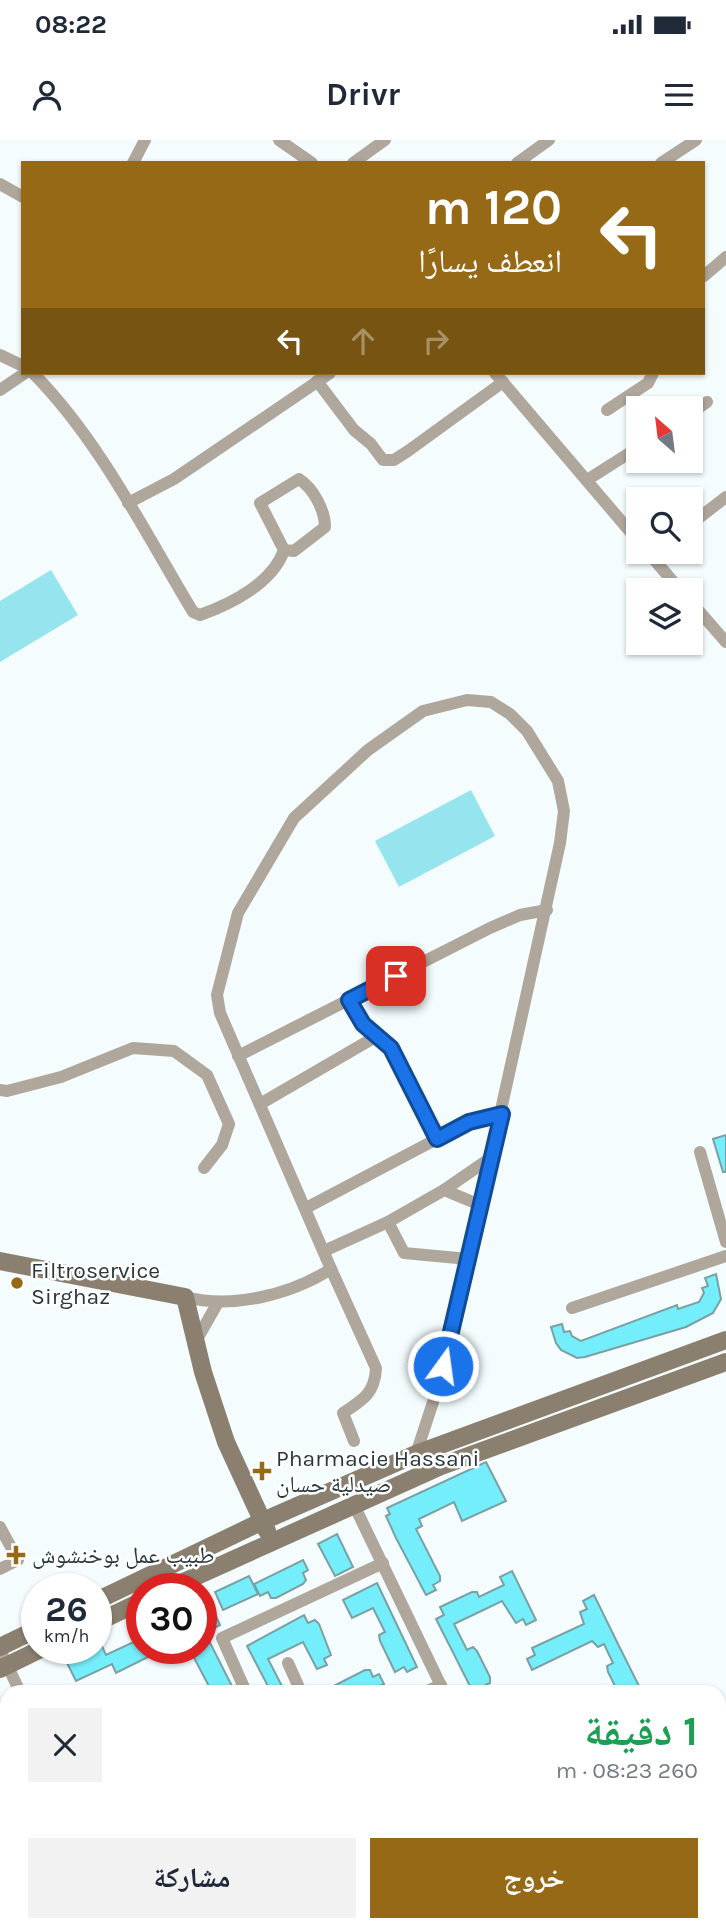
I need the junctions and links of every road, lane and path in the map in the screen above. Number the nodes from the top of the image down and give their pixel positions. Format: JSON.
{"nodes":[{"id":1,"x":145,"y":140,"type":"edge"},
{"id":2,"x":279,"y":140,"type":"edge"},
{"id":3,"x":385,"y":140,"type":"edge"},
{"id":4,"x":549,"y":140,"type":"edge"},
{"id":5,"x":696,"y":140,"type":"edge"},
{"id":6,"x":134,"y":161,"type":"edge"},
{"id":7,"x":309,"y":161,"type":"edge"},
{"id":8,"x":356,"y":161,"type":"edge"},
{"id":9,"x":520,"y":161,"type":"edge"},
{"id":10,"x":664,"y":161,"type":"edge"},
{"id":11,"x":0,"y":184,"type":"edge"},
{"id":12,"x":21,"y":196,"type":"edge"},
{"id":13,"x":726,"y":257,"type":"edge"},
{"id":14,"x":705,"y":275,"type":"edge"},
{"id":15,"x":0,"y":355,"type":"edge"},
{"id":16,"x":21,"y":365,"type":"edge"},
{"id":17,"x":22,"y":375,"type":"edge"},
{"id":18,"x":35,"y":375,"type":"edge"},
{"id":19,"x":327,"y":375,"type":"edge"},
{"id":20,"x":652,"y":375,"type":"edge"},
{"id":21,"x":499,"y":377,"type":"edge"},
{"id":22,"x":317,"y":382,"type":"junction"},
{"id":23,"x":0,"y":390,"type":"edge"},
{"id":24,"x":707,"y":402,"type":"dead end"},
{"id":25,"x":704,"y":404,"type":"edge"},
{"id":26,"x":607,"y":410,"type":"dead end"},
{"id":27,"x":626,"y":456,"type":"edge"},
{"id":28,"x":587,"y":481,"type":"junction"},
{"id":29,"x":726,"y":498,"type":"edge"},
{"id":30,"x":128,"y":503,"type":"junction"},
{"id":31,"x":703,"y":515,"type":"edge"},
{"id":32,"x":626,"y":527,"type":"edge"},
{"id":33,"x":284,"y":550,"type":"junction"},
{"id":34,"x":660,"y":564,"type":"edge"},
{"id":35,"x":671,"y":578,"type":"edge"},
{"id":36,"x":703,"y":616,"type":"edge"},
{"id":37,"x":726,"y":642,"type":"edge"},
{"id":38,"x":547,"y":910,"type":"junction"},
{"id":39,"x":349,"y":1000,"type":"junction"},
{"id":40,"x":377,"y":1036,"type":"junction"},
{"id":41,"x":238,"y":1056,"type":"junction"},
{"id":42,"x":0,"y":1090,"type":"edge"},
{"id":43,"x":260,"y":1104,"type":"junction"},
{"id":44,"x":502,"y":1114,"type":"junction"},
{"id":45,"x":437,"y":1139,"type":"junction"},
{"id":46,"x":700,"y":1152,"type":"dead end"},
{"id":47,"x":492,"y":1157,"type":"junction"},
{"id":48,"x":204,"y":1168,"type":"dead end"},
{"id":49,"x":444,"y":1190,"type":"junction"},
{"id":50,"x":480,"y":1205,"type":"junction"},
{"id":51,"x":306,"y":1208,"type":"junction"},
{"id":52,"x":388,"y":1222,"type":"junction"},
{"id":53,"x":726,"y":1242,"type":"edge"},
{"id":54,"x":324,"y":1251,"type":"junction"},
{"id":55,"x":726,"y":1256,"type":"edge"},
{"id":56,"x":468,"y":1259,"type":"junction"},
{"id":57,"x":0,"y":1261,"type":"edge"},
{"id":58,"x":331,"y":1269,"type":"junction"},
{"id":59,"x":185,"y":1297,"type":"junction"},
{"id":60,"x":217,"y":1304,"type":"junction"},
{"id":61,"x":572,"y":1308,"type":"dead end"},
{"id":62,"x":726,"y":1340,"type":"edge"},
{"id":63,"x":196,"y":1341,"type":"junction"},
{"id":64,"x":726,"y":1362,"type":"edge"},
{"id":65,"x":354,"y":1441,"type":"dead end"},
{"id":66,"x":416,"y":1454,"type":"junction"},
{"id":67,"x":354,"y":1505,"type":"junction"},
{"id":68,"x":263,"y":1521,"type":"junction"},
{"id":69,"x":0,"y":1527,"type":"edge"},
{"id":70,"x":271,"y":1540,"type":"junction"},
{"id":71,"x":383,"y":1563,"type":"junction"},
{"id":72,"x":0,"y":1569,"type":"edge"},
{"id":73,"x":202,"y":1573,"type":"edge"},
{"id":74,"x":112,"y":1593,"type":"edge"},
{"id":75,"x":21,"y":1642,"type":"edge"},
{"id":76,"x":21,"y":1653,"type":"edge"},
{"id":77,"x":2,"y":1658,"type":"edge"},
{"id":78,"x":288,"y":1663,"type":"dead end"},
{"id":79,"x":16,"y":1685,"type":"edge"},
{"id":80,"x":243,"y":1685,"type":"edge"},
{"id":81,"x":298,"y":1685,"type":"edge"},
{"id":82,"x":441,"y":1685,"type":"edge"}],
"edges":[{"from":1,"to":6,"type":"street"},
{"from":2,"to":7,"type":"street"},
{"from":3,"to":8,"type":"street"},
{"from":4,"to":9,"type":"street"},
{"from":5,"to":10,"type":"street"},
{"from":11,"to":12,"type":"street"},
{"from":13,"to":14,"type":"street"},
{"from":15,"to":16,"type":"street"},
{"from":17,"to":23,"type":"street"},
{"from":18,"to":30,"type":"street"},
{"from":19,"to":22,"type":"street"},
{"from":20,"to":26,"type":"street"},
{"from":21,"to":22,"type":"street"},
{"from":21,"to":28,"type":"street"},
{"from":22,"to":30,"type":"street"},
{"from":24,"to":25,"type":"street"},
{"from":27,"to":28,"type":"street"},
{"from":28,"to":32,"type":"street"},
{"from":29,"to":31,"type":"street"},
{"from":30,"to":33,"type":"street"},
{"from":33,"to":33,"type":"street"},
{"from":34,"to":35,"type":"street"},
{"from":36,"to":37,"type":"street"},
{"from":38,"to":39,"type":"street"},
{"from":38,"to":41,"type":"street"},
{"from":38,"to":44,"type":"street"},
{"from":39,"to":40,"type":"street"},
{"from":39,"to":41,"type":"street"},
{"from":40,"to":43,"type":"street"},
{"from":40,"to":45,"type":"street"},
{"from":41,"to":43,"type":"street"},
{"from":42,"to":48,"type":"street"},
{"from":43,"to":51,"type":"street"},
{"from":44,"to":45,"type":"street"},
{"from":44,"to":47,"type":"street"},
{"from":45,"to":51,"type":"street"},
{"from":46,"to":53,"type":"street"},
{"from":47,"to":49,"type":"street"},
{"from":47,"to":50,"type":"street"},
{"from":49,"to":50,"type":"street"},
{"from":49,"to":52,"type":"street"},
{"from":50,"to":56,"type":"street"},
{"from":51,"to":54,"type":"street"},
{"from":52,"to":54,"type":"street"},
{"from":52,"to":56,"type":"street"},
{"from":54,"to":58,"type":"street"},
{"from":55,"to":61,"type":"street"},
{"from":56,"to":66,"type":"street"},
{"from":57,"to":59,"type":"main road"},
{"from":58,"to":60,"type":"street"},
{"from":58,"to":65,"type":"street"},
{"from":59,"to":60,"type":"street"},
{"from":59,"to":63,"type":"main road"},
{"from":60,"to":63,"type":"street"},
{"from":62,"to":66,"type":"main road"},
{"from":63,"to":68,"type":"main road"},
{"from":64,"to":67,"type":"main road"},
{"from":66,"to":68,"type":"main road"},
{"from":67,"to":70,"type":"main road"},
{"from":67,"to":71,"type":"street"},
{"from":68,"to":70,"type":"main road"},
{"from":68,"to":74,"type":"main road"},
{"from":69,"to":72,"type":"street"},
{"from":70,"to":73,"type":"main road"},
{"from":71,"to":80,"type":"street"},
{"from":71,"to":82,"type":"street"},
{"from":75,"to":77,"type":"main road"},
{"from":76,"to":77,"type":"main road"},
{"from":77,"to":79,"type":"street"},
{"from":78,"to":81,"type":"street"}]}
